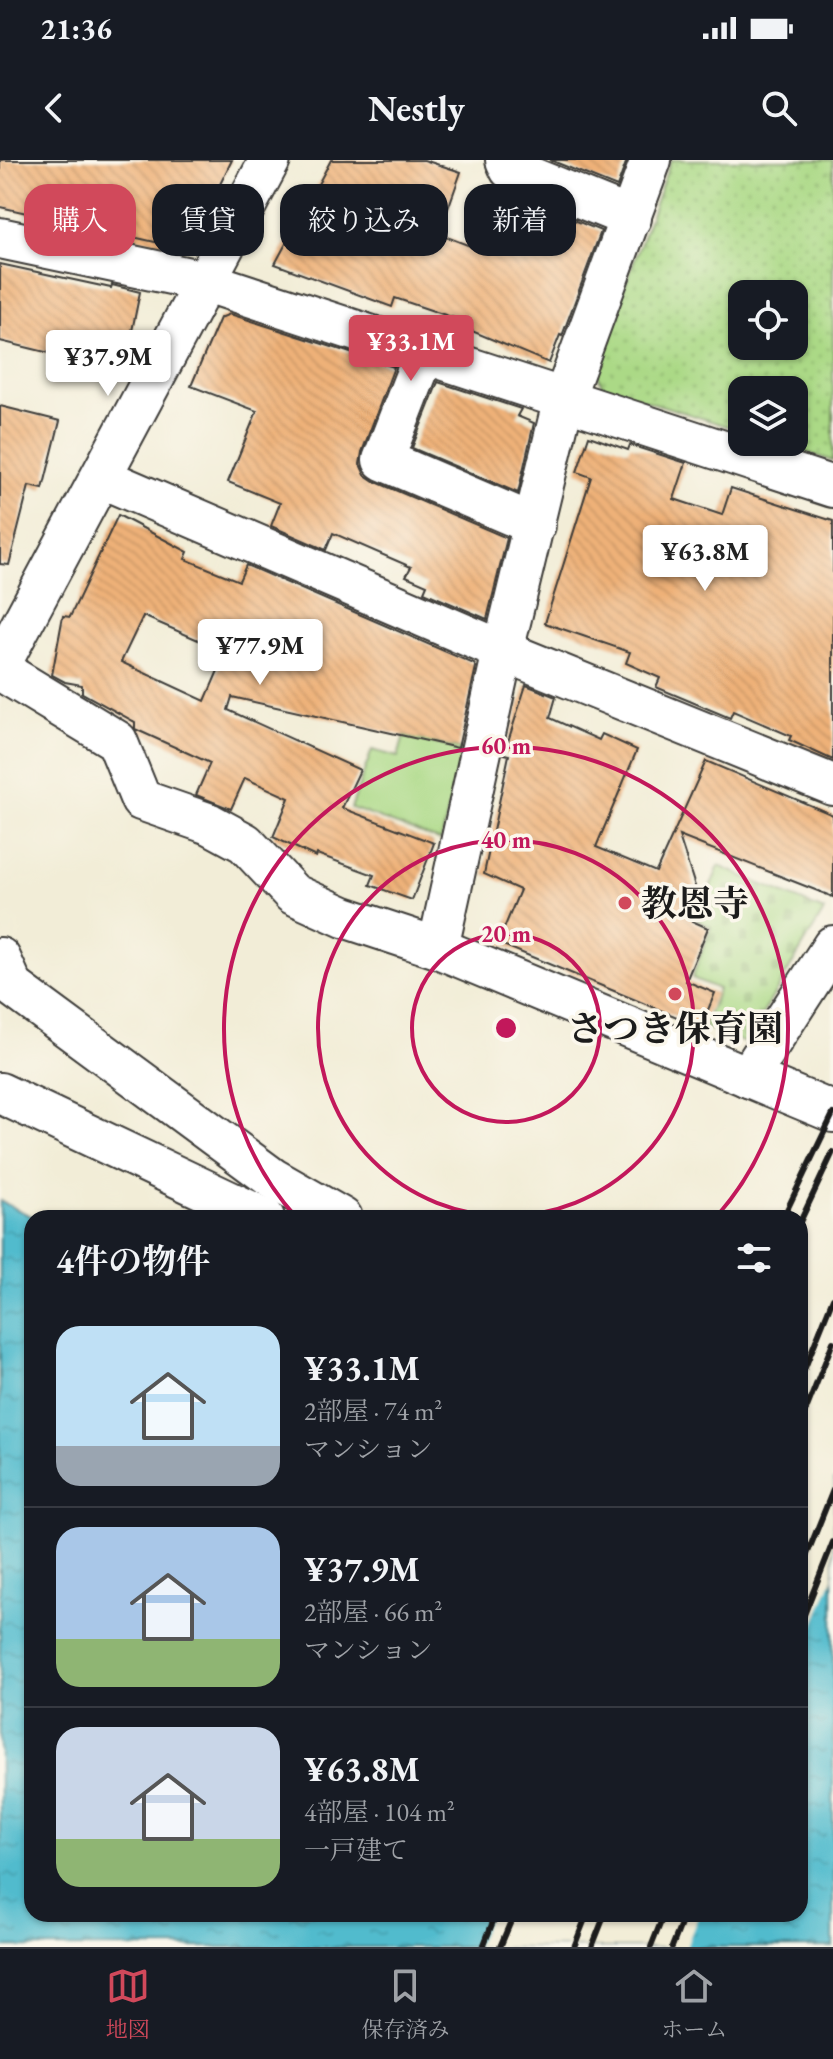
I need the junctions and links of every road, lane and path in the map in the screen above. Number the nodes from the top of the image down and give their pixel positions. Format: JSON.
{"nodes":[{"id":1,"x":270,"y":160,"type":"edge"},
{"id":2,"x":506,"y":160,"type":"edge"},
{"id":3,"x":651,"y":160,"type":"edge"},
{"id":4,"x":631,"y":218,"type":"junction"},
{"id":5,"x":0,"y":238,"type":"edge"},
{"id":6,"x":204,"y":281,"type":"junction"},
{"id":7,"x":424,"y":354,"type":"junction"},
{"id":8,"x":564,"y":398,"type":"junction"},
{"id":9,"x":102,"y":478,"type":"junction"},
{"id":10,"x":833,"y":487,"type":"edge"},
{"id":11,"x":535,"y":525,"type":"junction"},
{"id":12,"x":503,"y":651,"type":"junction"},
{"id":13,"x":0,"y":668,"type":"edge"},
{"id":14,"x":833,"y":785,"type":"edge"},
{"id":15,"x":833,"y":946,"type":"edge"},
{"id":16,"x":438,"y":948,"type":"junction"},
{"id":17,"x":0,"y":958,"type":"edge"},
{"id":18,"x":748,"y":1077,"type":"junction"},
{"id":19,"x":0,"y":1093,"type":"edge"},
{"id":20,"x":833,"y":1112,"type":"edge"},
{"id":21,"x":247,"y":1210,"type":"edge"},
{"id":22,"x":328,"y":1210,"type":"edge"}],
"edges":[{"from":1,"to":6,"type":"street"},
{"from":2,"to":4,"type":"street"},
{"from":3,"to":4,"type":"street"},
{"from":4,"to":8,"type":"street"},
{"from":5,"to":6,"type":"street"},
{"from":6,"to":7,"type":"street"},
{"from":6,"to":9,"type":"street"},
{"from":7,"to":8,"type":"street"},
{"from":7,"to":11,"type":"street"},
{"from":8,"to":10,"type":"street"},
{"from":8,"to":11,"type":"street"},
{"from":9,"to":12,"type":"street"},
{"from":9,"to":13,"type":"street"},
{"from":11,"to":12,"type":"street"},
{"from":12,"to":14,"type":"street"},
{"from":12,"to":16,"type":"street"},
{"from":13,"to":16,"type":"street"},
{"from":15,"to":18,"type":"street"},
{"from":16,"to":18,"type":"street"},
{"from":17,"to":22,"type":"street"},
{"from":18,"to":20,"type":"street"},
{"from":19,"to":21,"type":"street"}]}
